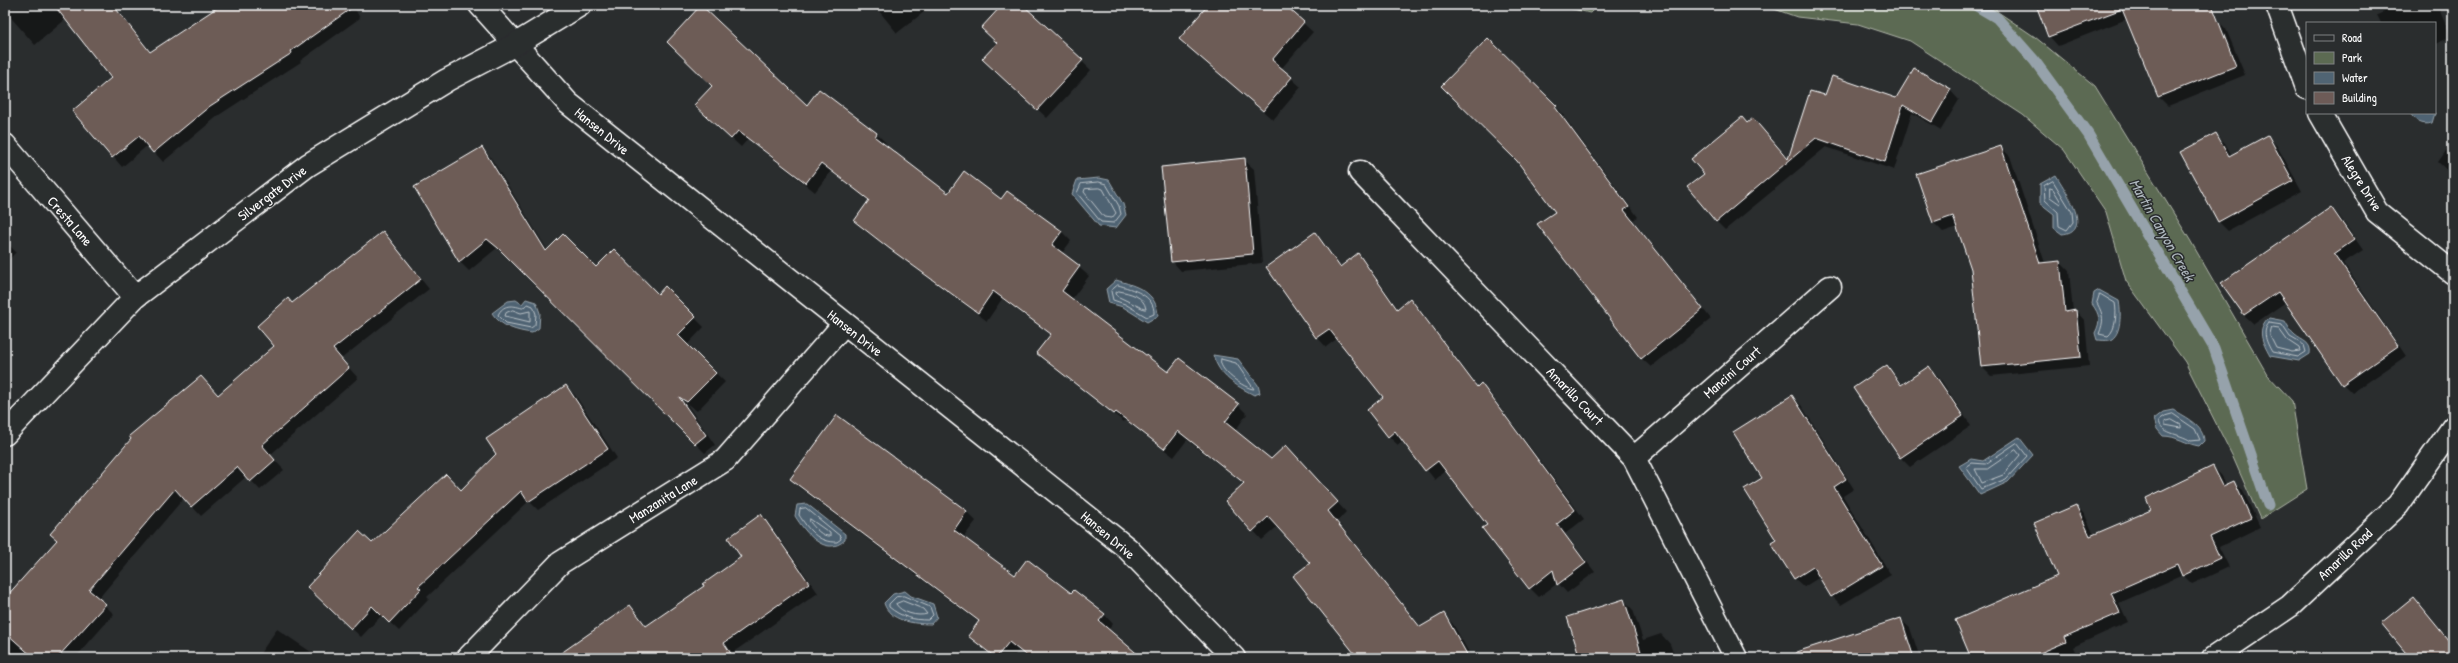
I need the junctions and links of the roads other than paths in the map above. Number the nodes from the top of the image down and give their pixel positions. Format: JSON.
{"nodes":[{"id":1,"x":480,"y":5,"type":"edge"},
{"id":2,"x":580,"y":5,"type":"edge"},
{"id":3,"x":2278,"y":5,"type":"edge"},
{"id":4,"x":516,"y":44,"type":"junction"},
{"id":5,"x":2306,"y":85,"type":"edge"},
{"id":6,"x":2321,"y":114,"type":"edge"},
{"id":7,"x":5,"y":145,"type":"edge"},
{"id":8,"x":1360,"y":172,"type":"dead end"},
{"id":9,"x":2453,"y":273,"type":"edge"},
{"id":10,"x":1830,"y":287,"type":"dead end"},
{"id":11,"x":135,"y":297,"type":"junction"},
{"id":12,"x":844,"y":324,"type":"junction"},
{"id":13,"x":2453,"y":427,"type":"edge"},
{"id":14,"x":5,"y":434,"type":"edge"},
{"id":15,"x":1634,"y":458,"type":"junction"},
{"id":16,"x":468,"y":658,"type":"edge"},
{"id":17,"x":1234,"y":658,"type":"edge"},
{"id":18,"x":1736,"y":658,"type":"edge"},
{"id":19,"x":2213,"y":658,"type":"edge"}],
"edges":[{"from":1,"to":4,"type":"street","name":"Hansen Drive"},
{"from":2,"to":4,"type":"street","name":"Silvergate Drive"},
{"from":3,"to":5,"type":"street"},
{"from":4,"to":11,"type":"street","name":"Silvergate Drive"},
{"from":4,"to":12,"type":"street","name":"Hansen Drive"},
{"from":6,"to":9,"type":"street","name":"Alegre Drive"},
{"from":7,"to":11,"type":"street","name":"Cresta Lane"},
{"from":8,"to":15,"type":"street","name":"Amarillo Court"},
{"from":10,"to":15,"type":"street","name":"Mancini Court"},
{"from":11,"to":14,"type":"street","name":"Silvergate Drive"},
{"from":12,"to":16,"type":"street","name":"Manzanita Lane"},
{"from":12,"to":17,"type":"street","name":"Hansen Drive"},
{"from":13,"to":19,"type":"street","name":"Amarillo Road"},
{"from":15,"to":18,"type":"street","name":"Amarillo Court"}]}
